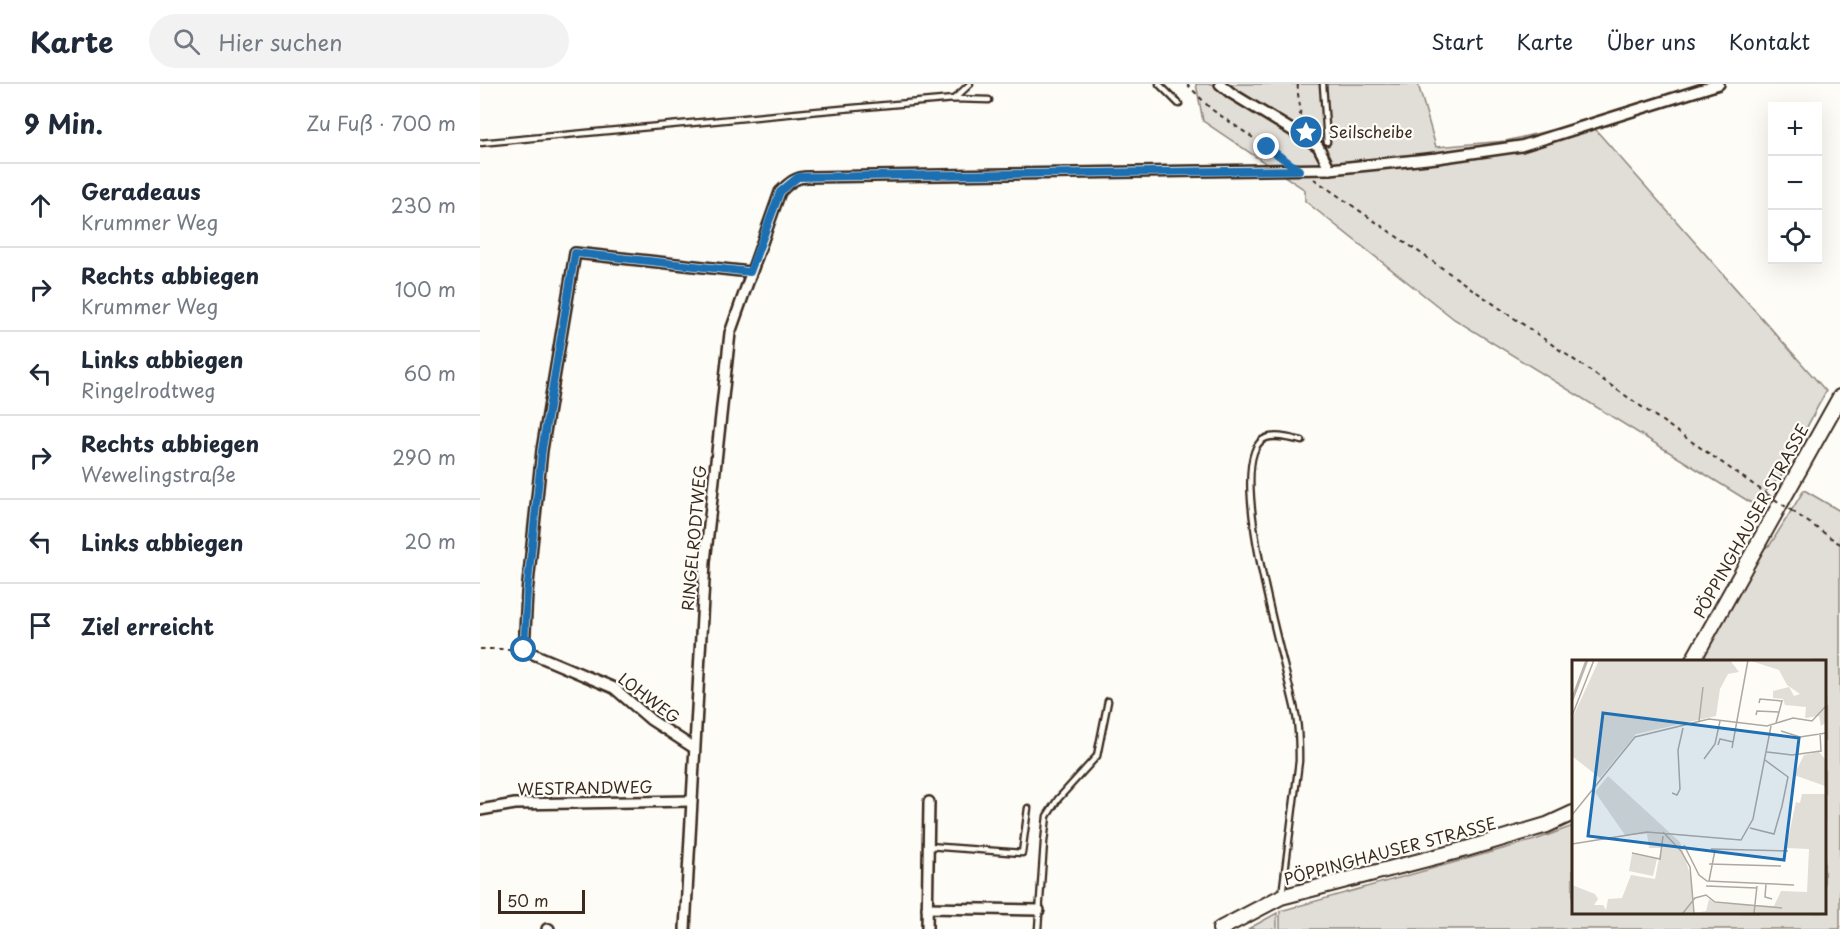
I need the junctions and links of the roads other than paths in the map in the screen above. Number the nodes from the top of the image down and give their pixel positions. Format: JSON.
{"nodes":[{"id":1,"x":970,"y":84,"type":"edge"},
{"id":2,"x":1159,"y":84,"type":"edge"},
{"id":3,"x":1220,"y":84,"type":"edge"},
{"id":4,"x":1323,"y":84,"type":"edge"},
{"id":5,"x":1719,"y":84,"type":"edge"},
{"id":6,"x":954,"y":99,"type":"junction"},
{"id":7,"x":989,"y":99,"type":"dead end"},
{"id":8,"x":1179,"y":104,"type":"dead end"},
{"id":9,"x":1327,"y":142,"type":"dead end"},
{"id":10,"x":480,"y":143,"type":"edge"},
{"id":11,"x":1330,"y":170,"type":"junction"},
{"id":12,"x":750,"y":272,"type":"junction"},
{"id":13,"x":1840,"y":397,"type":"edge"},
{"id":14,"x":1302,"y":441,"type":"dead end"},
{"id":15,"x":1693,"y":660,"type":"edge"},
{"id":16,"x":1108,"y":701,"type":"dead end"},
{"id":17,"x":694,"y":748,"type":"junction"},
{"id":18,"x":691,"y":801,"type":"junction"},
{"id":19,"x":929,"y":802,"type":"dead end"},
{"id":20,"x":1028,"y":808,"type":"dead end"},
{"id":21,"x":480,"y":810,"type":"edge"},
{"id":22,"x":1572,"y":813,"type":"edge"},
{"id":23,"x":928,"y":846,"type":"junction"},
{"id":24,"x":1281,"y":897,"type":"junction"},
{"id":25,"x":927,"y":908,"type":"junction"},
{"id":26,"x":1039,"y":910,"type":"junction"},
{"id":27,"x":1236,"y":924,"type":"edge"},
{"id":28,"x":685,"y":929,"type":"edge"},
{"id":29,"x":927,"y":929,"type":"edge"},
{"id":30,"x":1038,"y":929,"type":"edge"},
{"id":31,"x":1220,"y":929,"type":"edge"}],
"edges":[{"from":1,"to":6,"type":"lane"},
{"from":2,"to":8,"type":"lane"},
{"from":3,"to":11,"type":"street"},
{"from":4,"to":9,"type":"lane"},
{"from":5,"to":11,"type":"street"},
{"from":6,"to":7,"type":"lane"},
{"from":6,"to":10,"type":"lane"},
{"from":11,"to":12,"type":"street","name":"RINGELRODTWEG"},
{"from":12,"to":17,"type":"street","name":"RINGELRODTWEG"},
{"from":12,"to":17,"type":"street","name":"LOHWEG"},
{"from":13,"to":15,"type":"main road","name":"PÖPPINGHAUSER STRASSE"},
{"from":14,"to":24,"type":"lane"},
{"from":16,"to":26,"type":"lane"},
{"from":17,"to":18,"type":"street","name":"RINGELRODTWEG"},
{"from":18,"to":21,"type":"street","name":"WESTRANDWEG"},
{"from":18,"to":28,"type":"street","name":"RINGELRODTWEG"},
{"from":19,"to":23,"type":"street"},
{"from":20,"to":23,"type":"lane"},
{"from":22,"to":24,"type":"main road","name":"PÖPPINGHAUSER STRASSE"},
{"from":23,"to":25,"type":"street"},
{"from":24,"to":27,"type":"main road","name":"PÖPPINGHAUSER STRASSE"},
{"from":25,"to":26,"type":"street"},
{"from":25,"to":29,"type":"street"},
{"from":26,"to":30,"type":"lane"},
{"from":27,"to":31,"type":"main road","name":"PÖPPINGHAUSER STRASSE"}]}
